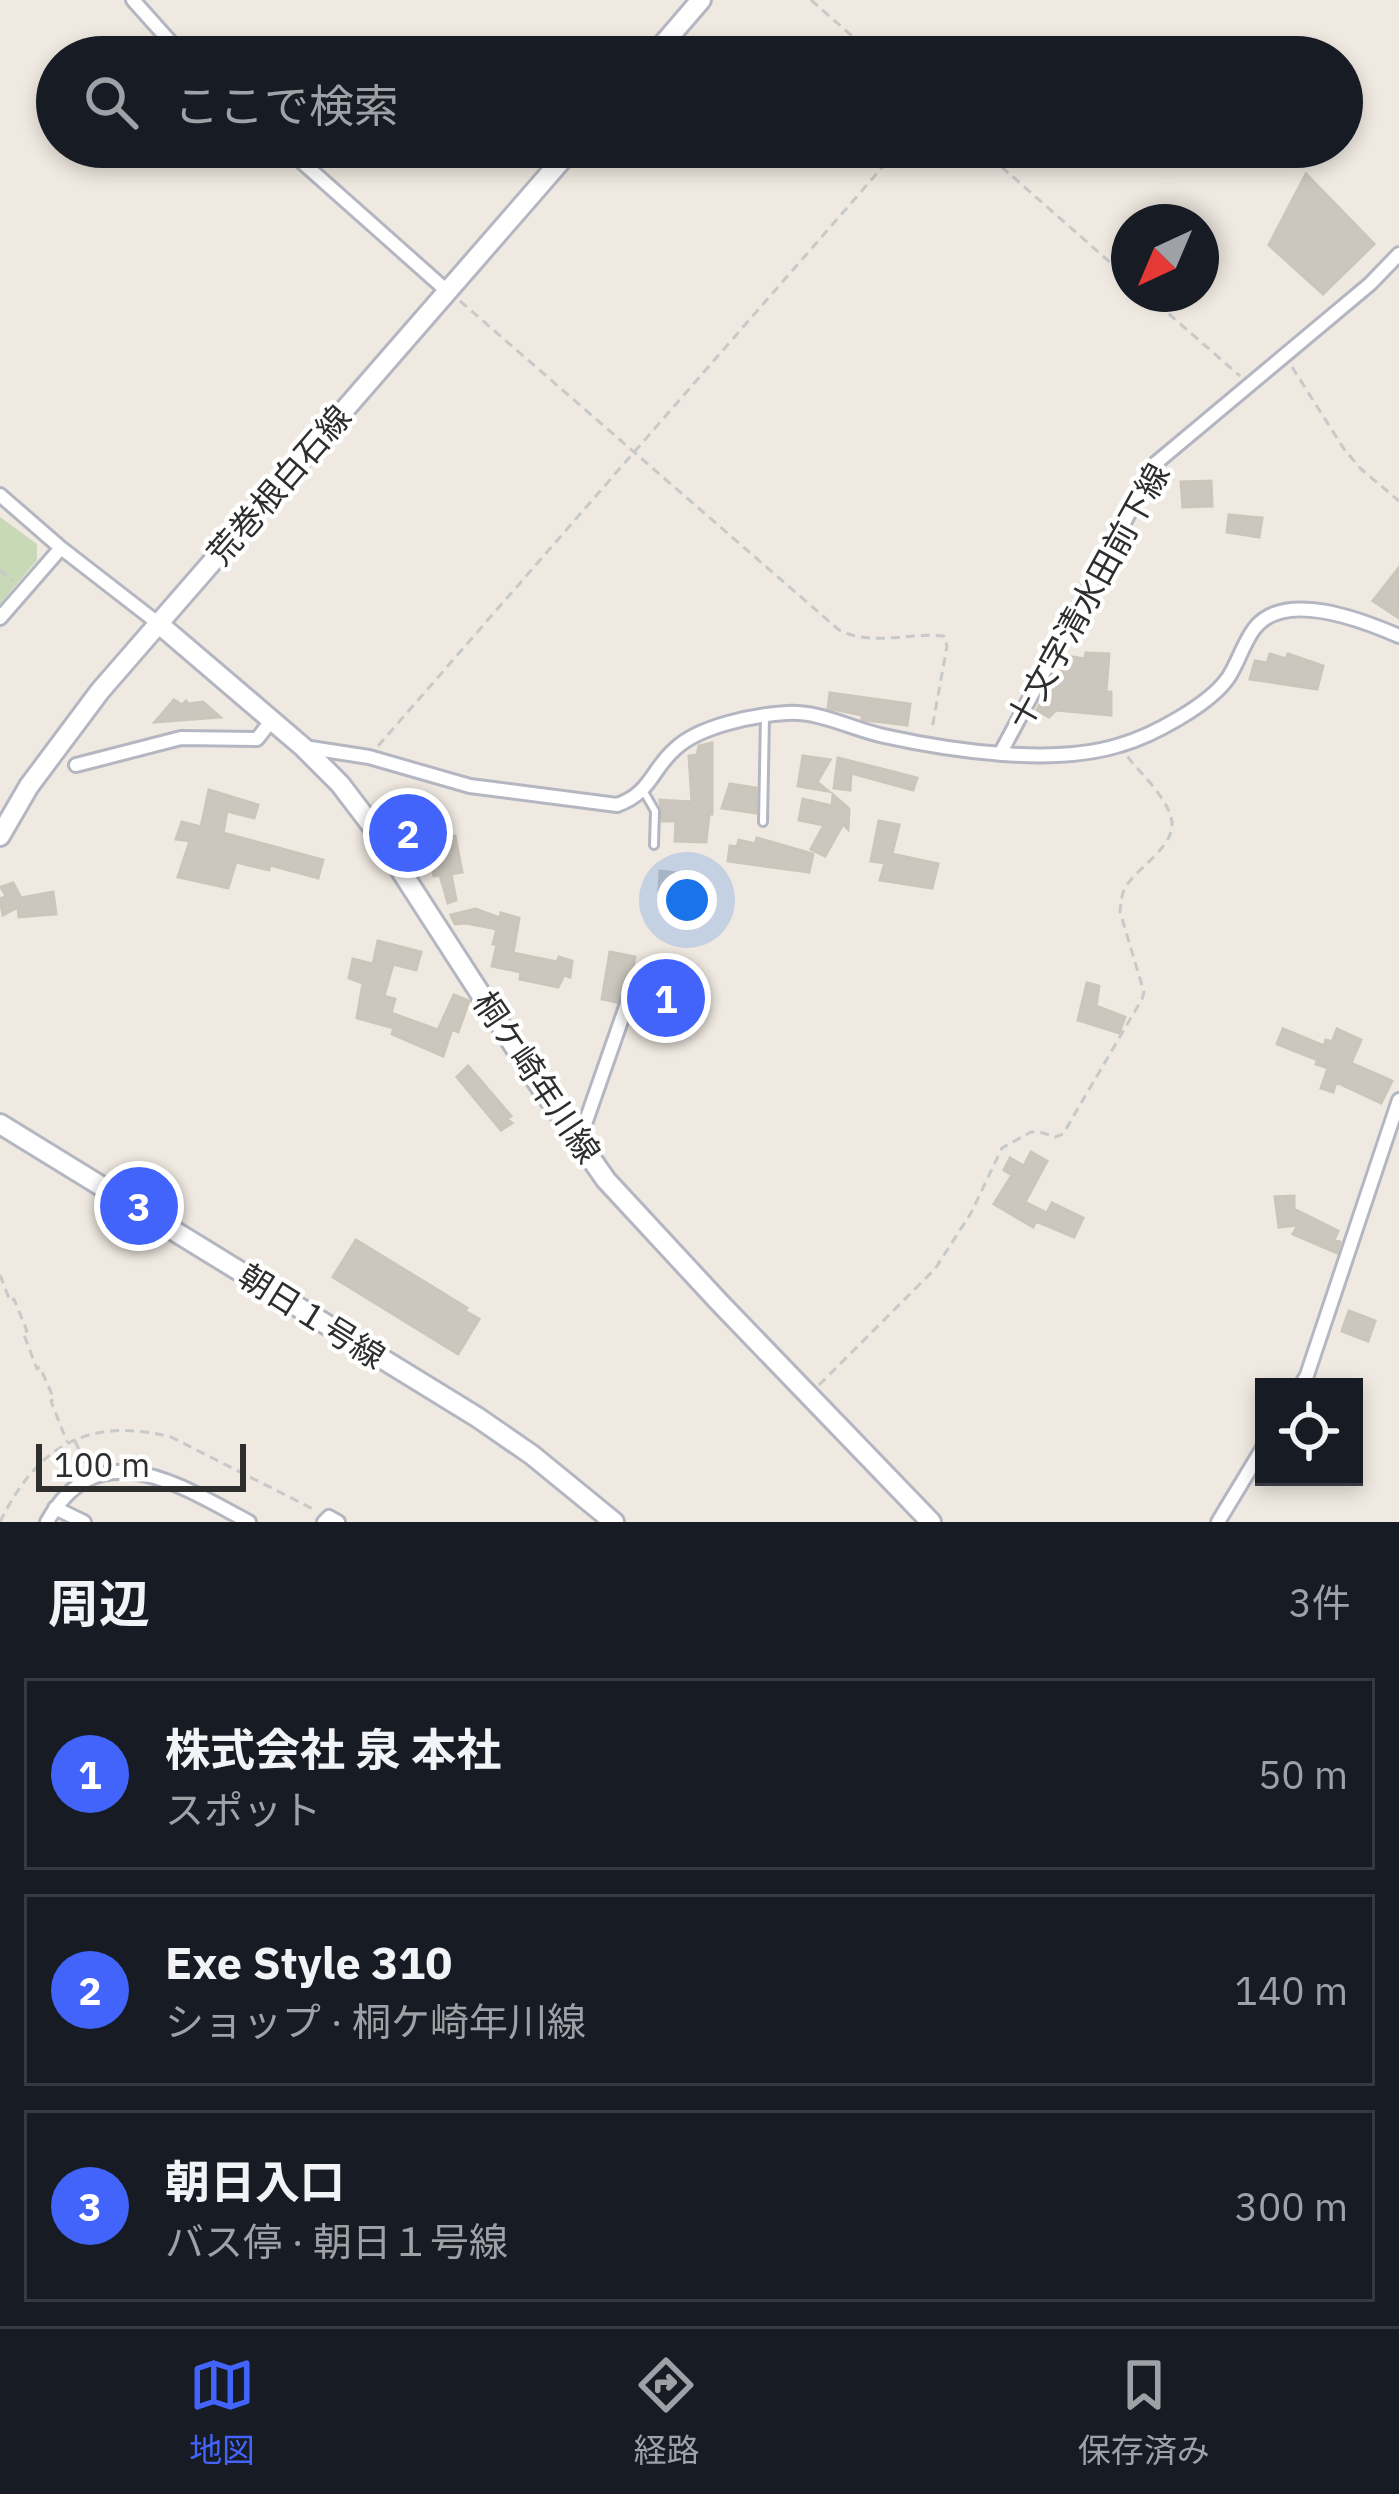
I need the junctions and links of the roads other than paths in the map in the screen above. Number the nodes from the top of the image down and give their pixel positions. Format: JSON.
{"nodes":[{"id":1,"x":133,"y":0,"type":"edge"},
{"id":2,"x":701,"y":0,"type":"edge"},
{"id":3,"x":165,"y":36,"type":"edge"},
{"id":4,"x":670,"y":36,"type":"edge"},
{"id":5,"x":309,"y":168,"type":"edge"},
{"id":6,"x":555,"y":168,"type":"edge"},
{"id":7,"x":1399,"y":254,"type":"edge"},
{"id":8,"x":447,"y":291,"type":"junction"},
{"id":9,"x":0,"y":495,"type":"edge"},
{"id":10,"x":61,"y":548,"type":"junction"},
{"id":11,"x":0,"y":617,"type":"edge"},
{"id":12,"x":158,"y":623,"type":"junction"},
{"id":13,"x":1399,"y":636,"type":"edge"},
{"id":14,"x":765,"y":716,"type":"junction"},
{"id":15,"x":272,"y":720,"type":"junction"},
{"id":16,"x":303,"y":747,"type":"junction"},
{"id":17,"x":1000,"y":754,"type":"junction"},
{"id":18,"x":76,"y":765,"type":"dead end"},
{"id":19,"x":644,"y":791,"type":"junction"},
{"id":20,"x":763,"y":822,"type":"dead end"},
{"id":21,"x":0,"y":836,"type":"edge"},
{"id":22,"x":654,"y":845,"type":"dead end"},
{"id":23,"x":636,"y":978,"type":"dead end"},
{"id":24,"x":1399,"y":1100,"type":"edge"},
{"id":25,"x":0,"y":1124,"type":"edge"},
{"id":26,"x":578,"y":1142,"type":"junction"},
{"id":27,"x":1305,"y":1378,"type":"edge"},
{"id":28,"x":1255,"y":1461,"type":"edge"},
{"id":29,"x":56,"y":1508,"type":"junction"},
{"id":30,"x":47,"y":1522,"type":"edge"},
{"id":31,"x":84,"y":1522,"type":"edge"},
{"id":32,"x":249,"y":1522,"type":"edge"},
{"id":33,"x":324,"y":1522,"type":"edge"},
{"id":34,"x":338,"y":1522,"type":"edge"},
{"id":35,"x":614,"y":1522,"type":"edge"},
{"id":36,"x":932,"y":1522,"type":"edge"},
{"id":37,"x":1218,"y":1522,"type":"edge"}],
"edges":[{"from":1,"to":3,"type":"street"},
{"from":2,"to":4,"type":"street"},
{"from":5,"to":8,"type":"street"},
{"from":6,"to":8,"type":"street","name":"荒巻根白石線"},
{"from":7,"to":17,"type":"street","name":"十文字清水田前下線"},
{"from":8,"to":12,"type":"street","name":"荒巻根白石線"},
{"from":9,"to":10,"type":"street"},
{"from":10,"to":11,"type":"street"},
{"from":10,"to":12,"type":"street"},
{"from":12,"to":15,"type":"street","name":"桐ケ崎年川線"},
{"from":12,"to":21,"type":"street","name":"荒巻根白石線"},
{"from":13,"to":17,"type":"street"},
{"from":14,"to":17,"type":"street"},
{"from":14,"to":19,"type":"street"},
{"from":14,"to":20,"type":"lane"},
{"from":15,"to":16,"type":"street","name":"桐ケ崎年川線"},
{"from":15,"to":18,"type":"street"},
{"from":16,"to":19,"type":"street"},
{"from":16,"to":26,"type":"street","name":"桐ケ崎年川線"},
{"from":19,"to":22,"type":"lane"},
{"from":23,"to":26,"type":"street"},
{"from":24,"to":27,"type":"street"},
{"from":25,"to":35,"type":"street","name":"朝日１号線"},
{"from":26,"to":36,"type":"street","name":"桐ケ崎年川線"},
{"from":28,"to":37,"type":"street"},
{"from":29,"to":30,"type":"street"},
{"from":29,"to":31,"type":"street"},
{"from":29,"to":32,"type":"street"},
{"from":33,"to":34,"type":"street"}]}
